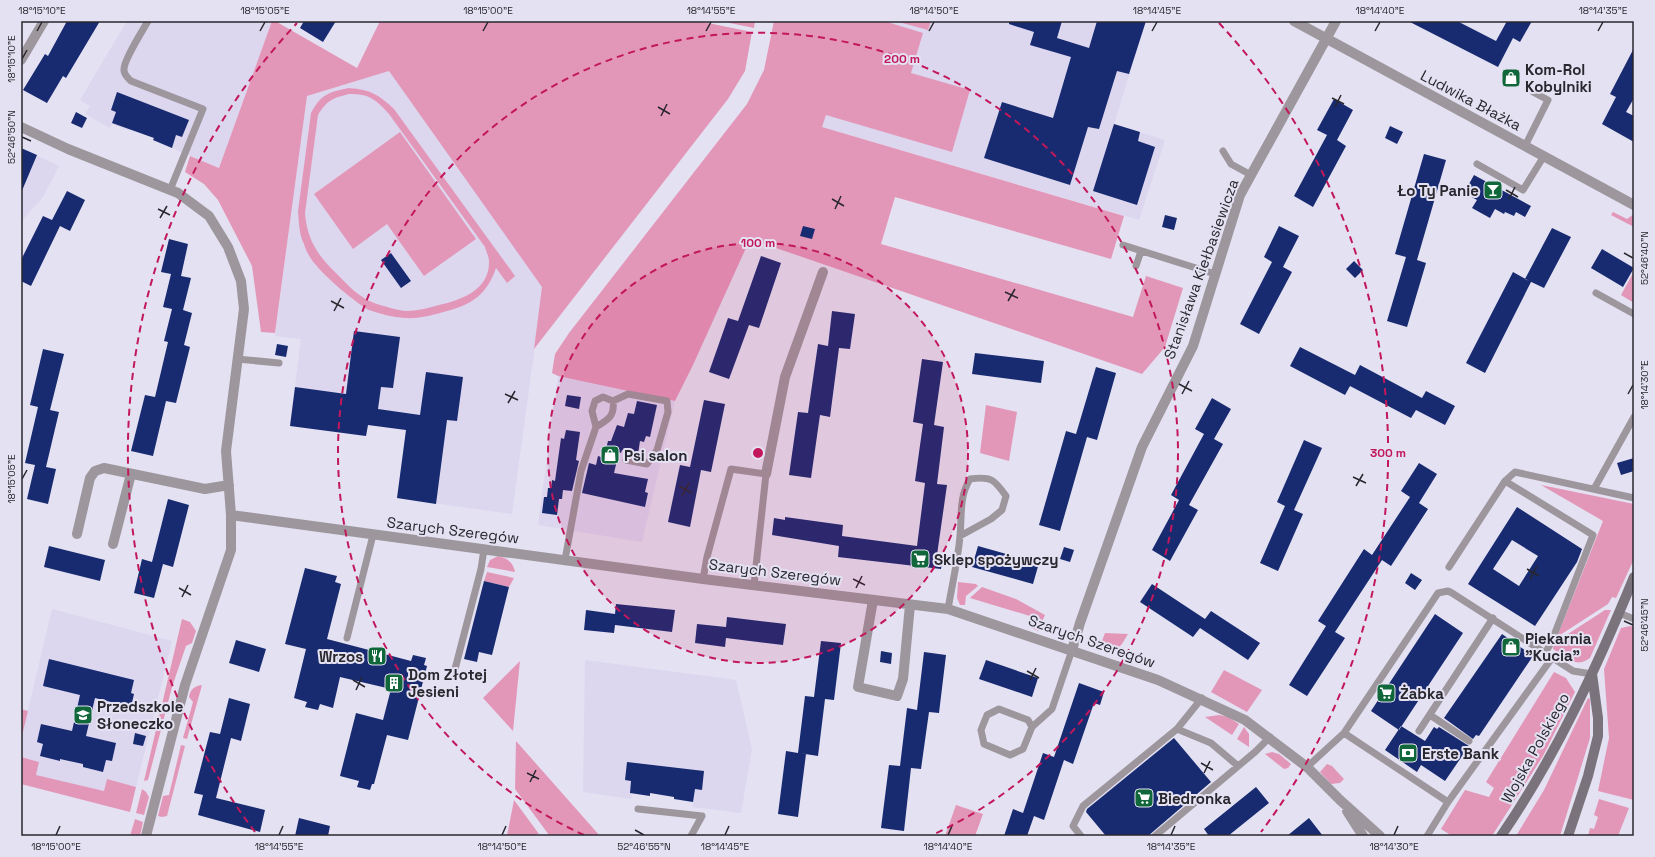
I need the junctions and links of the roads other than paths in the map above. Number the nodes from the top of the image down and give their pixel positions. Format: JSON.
{"nodes":[{"id":1,"x":44,"y":21,"type":"edge"},
{"id":2,"x":148,"y":21,"type":"edge"},
{"id":3,"x":1294,"y":21,"type":"edge"},
{"id":4,"x":1336,"y":21,"type":"edge"},
{"id":5,"x":1327,"y":39,"type":"junction"},
{"id":6,"x":21,"y":60,"type":"edge"},
{"id":7,"x":1533,"y":92,"type":"dead end"},
{"id":8,"x":21,"y":127,"type":"edge"},
{"id":9,"x":1525,"y":146,"type":"junction"},
{"id":10,"x":1223,"y":150,"type":"dead end"},
{"id":11,"x":1544,"y":156,"type":"junction"},
{"id":12,"x":1477,"y":164,"type":"dead end"},
{"id":13,"x":1251,"y":175,"type":"junction"},
{"id":14,"x":170,"y":190,"type":"junction"},
{"id":15,"x":1634,"y":205,"type":"edge"},
{"id":16,"x":1123,"y":245,"type":"dead end"},
{"id":17,"x":1141,"y":250,"type":"junction"},
{"id":18,"x":1136,"y":266,"type":"dead end"},
{"id":19,"x":823,"y":272,"type":"dead end"},
{"id":20,"x":1215,"y":274,"type":"junction"},
{"id":21,"x":1596,"y":293,"type":"dead end"},
{"id":22,"x":1634,"y":314,"type":"edge"},
{"id":23,"x":237,"y":359,"type":"junction"},
{"id":24,"x":279,"y":363,"type":"dead end"},
{"id":25,"x":613,"y":401,"type":"junction"},
{"id":26,"x":1634,"y":416,"type":"edge"},
{"id":27,"x":596,"y":427,"type":"junction"},
{"id":28,"x":626,"y":460,"type":"dead end"},
{"id":29,"x":131,"y":474,"type":"junction"},
{"id":30,"x":766,"y":474,"type":"junction"},
{"id":31,"x":1505,"y":481,"type":"junction"},
{"id":32,"x":229,"y":485,"type":"junction"},
{"id":33,"x":1594,"y":489,"type":"junction"},
{"id":34,"x":1634,"y":490,"type":"edge"},
{"id":35,"x":1632,"y":497,"type":"edge"},
{"id":36,"x":231,"y":515,"type":"junction"},
{"id":37,"x":77,"y":534,"type":"dead end"},
{"id":38,"x":373,"y":535,"type":"junction"},
{"id":39,"x":960,"y":536,"type":"junction"},
{"id":40,"x":114,"y":544,"type":"dead end"},
{"id":41,"x":484,"y":549,"type":"junction"},
{"id":42,"x":565,"y":560,"type":"junction"},
{"id":43,"x":1449,"y":567,"type":"dead end"},
{"id":44,"x":1634,"y":577,"type":"edge"},
{"id":45,"x":703,"y":578,"type":"junction"},
{"id":46,"x":754,"y":585,"type":"junction"},
{"id":47,"x":873,"y":600,"type":"junction"},
{"id":48,"x":910,"y":605,"type":"junction"},
{"id":49,"x":948,"y":609,"type":"junction"},
{"id":50,"x":1619,"y":613,"type":"junction"},
{"id":51,"x":1493,"y":618,"type":"junction"},
{"id":52,"x":1634,"y":619,"type":"edge"},
{"id":53,"x":347,"y":638,"type":"dead end"},
{"id":54,"x":1072,"y":650,"type":"junction"},
{"id":55,"x":1545,"y":653,"type":"junction"},
{"id":56,"x":1552,"y":658,"type":"junction"},
{"id":57,"x":455,"y":669,"type":"dead end"},
{"id":58,"x":1592,"y":674,"type":"junction"},
{"id":59,"x":1202,"y":698,"type":"junction"},
{"id":60,"x":1430,"y":715,"type":"junction"},
{"id":61,"x":1032,"y":727,"type":"junction"},
{"id":62,"x":1176,"y":729,"type":"junction"},
{"id":63,"x":1419,"y":731,"type":"dead end"},
{"id":64,"x":1344,"y":733,"type":"junction"},
{"id":65,"x":1270,"y":737,"type":"junction"},
{"id":66,"x":1469,"y":741,"type":"dead end"},
{"id":67,"x":1238,"y":766,"type":"junction"},
{"id":68,"x":1307,"y":767,"type":"junction"},
{"id":69,"x":1340,"y":800,"type":"junction"},
{"id":70,"x":1448,"y":802,"type":"junction"},
{"id":71,"x":638,"y":809,"type":"dead end"},
{"id":72,"x":146,"y":836,"type":"edge"},
{"id":73,"x":691,"y":836,"type":"edge"},
{"id":74,"x":1081,"y":836,"type":"edge"},
{"id":75,"x":1155,"y":836,"type":"edge"},
{"id":76,"x":1363,"y":836,"type":"edge"},
{"id":77,"x":1380,"y":836,"type":"edge"},
{"id":78,"x":1426,"y":836,"type":"edge"},
{"id":79,"x":1501,"y":836,"type":"edge"},
{"id":80,"x":1568,"y":836,"type":"edge"}],
"edges":[{"from":1,"to":6,"type":"street"},
{"from":2,"to":14,"type":"lane"},
{"from":3,"to":5,"type":"street","name":"Ludwika Błażka"},
{"from":4,"to":5,"type":"street","name":"Stanisława Kiełbasiewicza"},
{"from":5,"to":9,"type":"street","name":"Ludwika Błażka"},
{"from":5,"to":13,"type":"street","name":"Stanisława Kiełbasiewicza"},
{"from":7,"to":9,"type":"lane"},
{"from":8,"to":14,"type":"street"},
{"from":9,"to":11,"type":"street","name":"Ludwika Błażka"},
{"from":10,"to":13,"type":"lane"},
{"from":11,"to":12,"type":"lane"},
{"from":11,"to":15,"type":"street","name":"Ludwika Błażka"},
{"from":13,"to":20,"type":"street","name":"Stanisława Kiełbasiewicza"},
{"from":14,"to":23,"type":"street"},
{"from":16,"to":17,"type":"lane"},
{"from":17,"to":18,"type":"lane"},
{"from":17,"to":20,"type":"lane"},
{"from":19,"to":30,"type":"street"},
{"from":20,"to":54,"type":"street","name":"Stanisława Kiełbasiewicza"},
{"from":21,"to":22,"type":"lane"},
{"from":23,"to":24,"type":"lane"},
{"from":23,"to":32,"type":"street"},
{"from":25,"to":27,"type":"lane"},
{"from":25,"to":27,"type":"lane"},
{"from":25,"to":28,"type":"lane"},
{"from":26,"to":33,"type":"lane"},
{"from":27,"to":42,"type":"lane"},
{"from":29,"to":32,"type":"street"},
{"from":29,"to":37,"type":"street"},
{"from":29,"to":40,"type":"street"},
{"from":30,"to":45,"type":"lane"},
{"from":30,"to":46,"type":"lane"},
{"from":31,"to":33,"type":"lane"},
{"from":31,"to":43,"type":"lane"},
{"from":31,"to":55,"type":"lane"},
{"from":32,"to":36,"type":"street"},
{"from":33,"to":35,"type":"lane"},
{"from":34,"to":35,"type":"lane"},
{"from":36,"to":38,"type":"street","name":"Szarych Szeregów"},
{"from":36,"to":72,"type":"street"},
{"from":38,"to":41,"type":"street","name":"Szarych Szeregów"},
{"from":38,"to":53,"type":"lane"},
{"from":39,"to":39,"type":"lane"},
{"from":39,"to":49,"type":"lane"},
{"from":41,"to":42,"type":"street","name":"Szarych Szeregów"},
{"from":41,"to":57,"type":"lane"},
{"from":42,"to":45,"type":"street","name":"Szarych Szeregów"},
{"from":44,"to":50,"type":"street","name":"Wojska Polskiego"},
{"from":45,"to":46,"type":"street","name":"Szarych Szeregów"},
{"from":46,"to":47,"type":"street","name":"Szarych Szeregów"},
{"from":47,"to":48,"type":"street","name":"Szarych Szeregów"},
{"from":47,"to":48,"type":"street"},
{"from":48,"to":49,"type":"street","name":"Szarych Szeregów"},
{"from":49,"to":54,"type":"street","name":"Szarych Szeregów"},
{"from":50,"to":52,"type":"lane"},
{"from":50,"to":58,"type":"street","name":"Wojska Polskiego"},
{"from":51,"to":55,"type":"lane"},
{"from":51,"to":60,"type":"lane"},
{"from":51,"to":64,"type":"lane"},
{"from":54,"to":59,"type":"street","name":"Szarych Szeregów"},
{"from":54,"to":61,"type":"lane"},
{"from":55,"to":56,"type":"lane"},
{"from":56,"to":58,"type":"lane"},
{"from":56,"to":70,"type":"lane"},
{"from":58,"to":79,"type":"street","name":"Wojska Polskiego"},
{"from":58,"to":80,"type":"street"},
{"from":59,"to":62,"type":"lane"},
{"from":59,"to":65,"type":"street","name":"Szarych Szeregów"},
{"from":60,"to":63,"type":"lane"},
{"from":60,"to":66,"type":"lane"},
{"from":61,"to":61,"type":"lane"},
{"from":62,"to":67,"type":"lane"},
{"from":62,"to":74,"type":"lane"},
{"from":64,"to":68,"type":"lane"},
{"from":64,"to":70,"type":"lane"},
{"from":65,"to":67,"type":"lane"},
{"from":65,"to":68,"type":"street","name":"Szarych Szeregów"},
{"from":67,"to":75,"type":"lane"},
{"from":68,"to":69,"type":"street","name":"Szarych Szeregów"},
{"from":69,"to":76,"type":"street","name":"Szarych Szeregów"},
{"from":69,"to":77,"type":"street","name":"Szarych Szeregów"},
{"from":70,"to":78,"type":"lane"},
{"from":71,"to":73,"type":"lane"}]}
